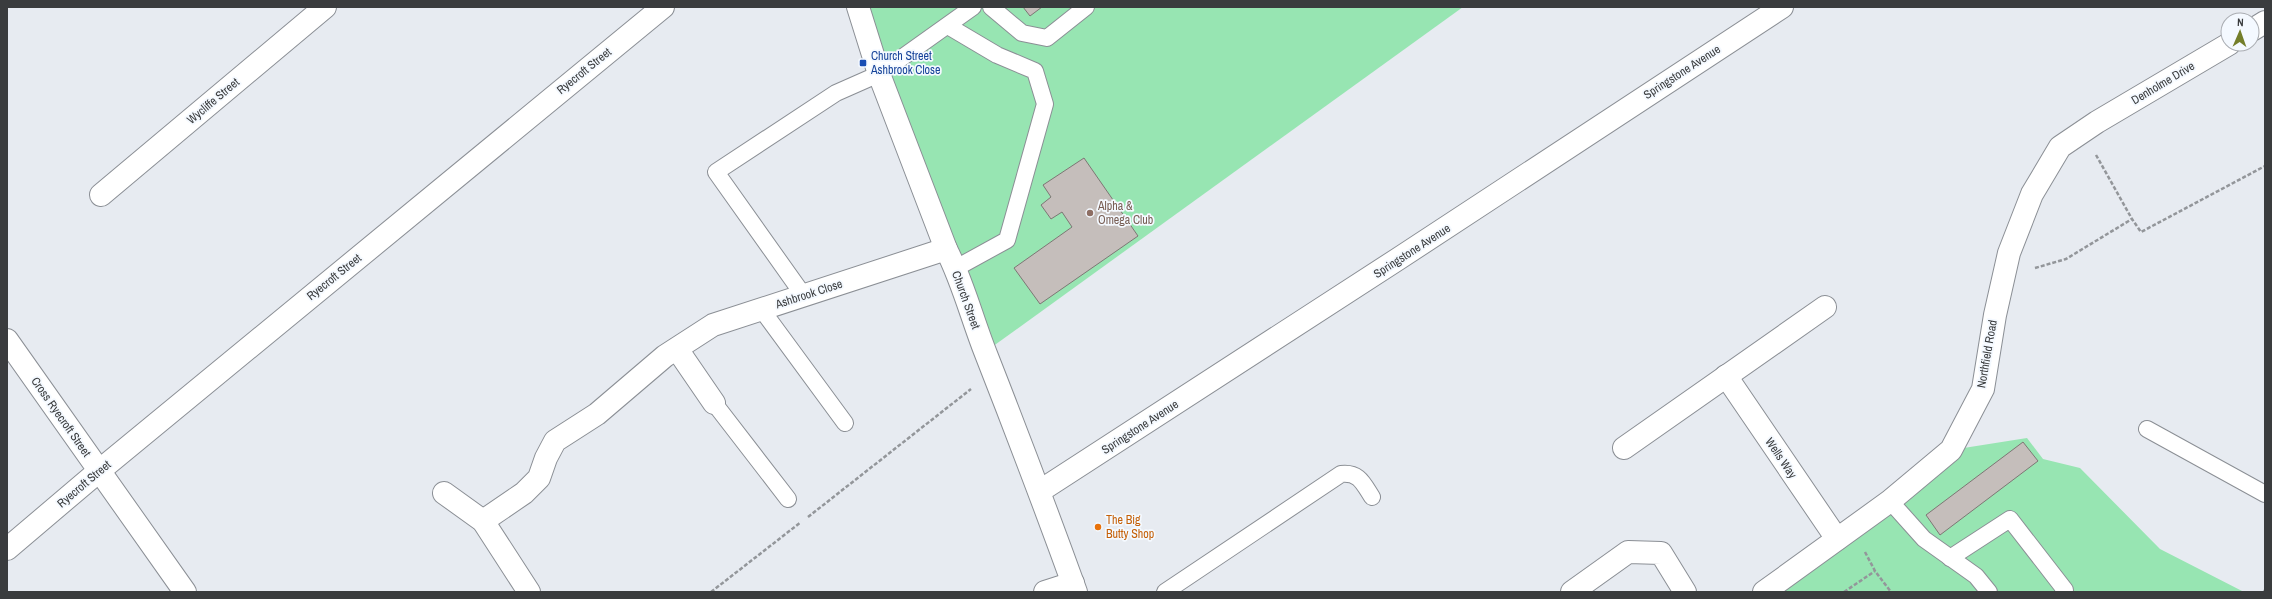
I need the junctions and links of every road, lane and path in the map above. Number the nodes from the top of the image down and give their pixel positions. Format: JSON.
{"nodes":[{"id":1,"x":325,"y":7,"type":"edge"},
{"id":2,"x":663,"y":7,"type":"edge"},
{"id":3,"x":858,"y":7,"type":"edge"},
{"id":4,"x":973,"y":7,"type":"edge"},
{"id":5,"x":990,"y":7,"type":"edge"},
{"id":6,"x":1086,"y":7,"type":"edge"},
{"id":7,"x":1782,"y":7,"type":"edge"},
{"id":8,"x":948,"y":26,"type":"junction"},
{"id":9,"x":2220,"y":49,"type":"edge"},
{"id":10,"x":879,"y":74,"type":"junction"},
{"id":11,"x":2090,"y":127,"type":"junction"},
{"id":12,"x":2265,"y":166,"type":"edge"},
{"id":13,"x":101,"y":195,"type":"dead end"},
{"id":14,"x":2132,"y":219,"type":"junction"},
{"id":15,"x":946,"y":249,"type":"junction"},
{"id":16,"x":956,"y":268,"type":"junction"},
{"id":17,"x":2003,"y":277,"type":"junction"},
{"id":18,"x":804,"y":296,"type":"junction"},
{"id":19,"x":1825,"y":307,"type":"dead end"},
{"id":20,"x":762,"y":310,"type":"junction"},
{"id":21,"x":7,"y":340,"type":"edge"},
{"id":22,"x":677,"y":349,"type":"junction"},
{"id":23,"x":993,"y":372,"type":"junction"},
{"id":24,"x":1726,"y":376,"type":"junction"},
{"id":25,"x":714,"y":403,"type":"joint"},
{"id":26,"x":845,"y":423,"type":"dead end"},
{"id":27,"x":2147,"y":429,"type":"dead end"},
{"id":28,"x":1624,"y":448,"type":"dead end"},
{"id":29,"x":99,"y":471,"type":"junction"},
{"id":30,"x":1040,"y":491,"type":"junction"},
{"id":31,"x":444,"y":493,"type":"dead end"},
{"id":32,"x":2265,"y":494,"type":"edge"},
{"id":33,"x":1372,"y":497,"type":"dead end"},
{"id":34,"x":788,"y":499,"type":"dead end"},
{"id":35,"x":1890,"y":501,"type":"junction"},
{"id":36,"x":483,"y":520,"type":"junction"},
{"id":37,"x":1837,"y":540,"type":"junction"},
{"id":38,"x":7,"y":549,"type":"edge"},
{"id":39,"x":1950,"y":558,"type":"junction"},
{"id":40,"x":1074,"y":588,"type":"edge"},
{"id":41,"x":185,"y":592,"type":"edge"},
{"id":42,"x":529,"y":592,"type":"edge"},
{"id":43,"x":711,"y":592,"type":"edge"},
{"id":44,"x":1045,"y":592,"type":"edge"},
{"id":45,"x":1166,"y":592,"type":"edge"},
{"id":46,"x":1572,"y":592,"type":"edge"},
{"id":47,"x":1686,"y":592,"type":"edge"},
{"id":48,"x":1764,"y":592,"type":"edge"},
{"id":49,"x":1844,"y":592,"type":"edge"},
{"id":50,"x":1891,"y":592,"type":"edge"},
{"id":51,"x":1989,"y":592,"type":"edge"},
{"id":52,"x":2063,"y":592,"type":"edge"}],
"edges":[{"from":1,"to":13,"type":"street","name":"Wycliffe Street"},
{"from":2,"to":29,"type":"street","name":"Ryecroft Street"},
{"from":3,"to":10,"type":"street","name":"Church Street"},
{"from":4,"to":8,"type":"lane"},
{"from":5,"to":6,"type":"lane"},
{"from":7,"to":30,"type":"street","name":"Springstone Avenue"},
{"from":8,"to":10,"type":"lane"},
{"from":8,"to":16,"type":"lane"},
{"from":9,"to":11,"type":"street","name":"Denholme Drive"},
{"from":10,"to":15,"type":"street","name":"Church Street"},
{"from":10,"to":18,"type":"lane"},
{"from":11,"to":14,"type":"path"},
{"from":11,"to":17,"type":"street","name":"Northfield Road"},
{"from":12,"to":14,"type":"path"},
{"from":14,"to":17,"type":"path"},
{"from":15,"to":16,"type":"street","name":"Church Street"},
{"from":15,"to":18,"type":"street","name":"Ashbrook Close"},
{"from":16,"to":23,"type":"street","name":"Church Street"},
{"from":17,"to":35,"type":"street","name":"Northfield Road"},
{"from":18,"to":20,"type":"street","name":"Ashbrook Close"},
{"from":19,"to":24,"type":"street"},
{"from":20,"to":22,"type":"street","name":"Ashbrook Close"},
{"from":20,"to":26,"type":"lane"},
{"from":21,"to":29,"type":"street","name":"Cross Ryecroft Street"},
{"from":22,"to":25,"type":"street"},
{"from":22,"to":36,"type":"street","name":"Ashbrook Close"},
{"from":23,"to":30,"type":"street","name":"Church Street"},
{"from":23,"to":43,"type":"path"},
{"from":24,"to":28,"type":"street"},
{"from":24,"to":37,"type":"street","name":"Wells Way"},
{"from":25,"to":34,"type":"lane"},
{"from":27,"to":32,"type":"lane"},
{"from":29,"to":38,"type":"street","name":"Ryecroft Street"},
{"from":29,"to":41,"type":"street","name":"Cross Ryecroft Street"},
{"from":30,"to":40,"type":"street","name":"Church Street"},
{"from":31,"to":36,"type":"street"},
{"from":33,"to":45,"type":"lane"},
{"from":35,"to":37,"type":"street","name":"Northfield Road"},
{"from":35,"to":39,"type":"lane"},
{"from":36,"to":42,"type":"street"},
{"from":37,"to":48,"type":"street","name":"Northfield Road"},
{"from":39,"to":51,"type":"lane"},
{"from":39,"to":52,"type":"lane"},
{"from":40,"to":44,"type":"street"},
{"from":46,"to":47,"type":"street"},
{"from":49,"to":50,"type":"path"}]}
